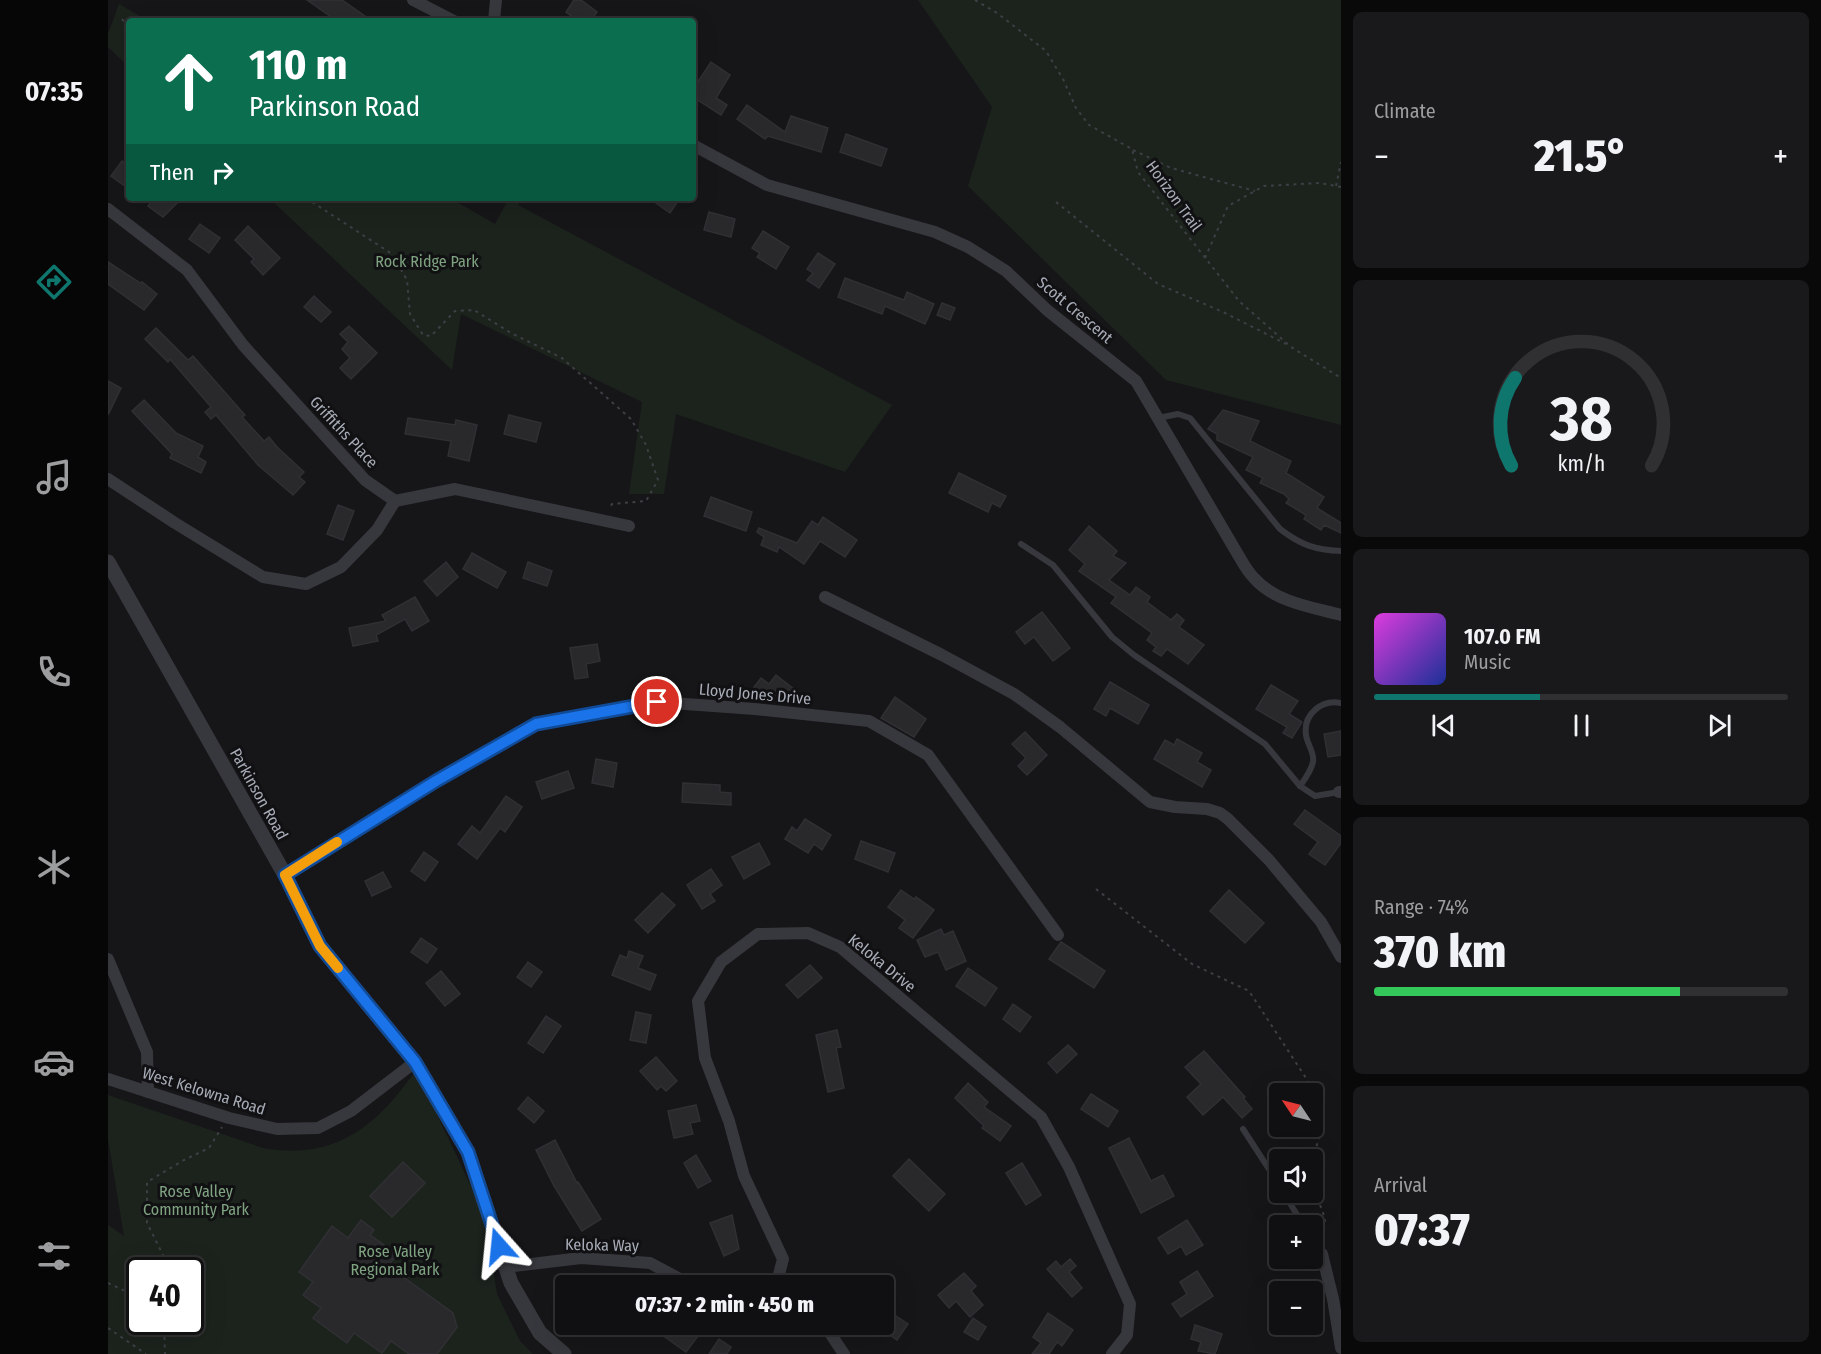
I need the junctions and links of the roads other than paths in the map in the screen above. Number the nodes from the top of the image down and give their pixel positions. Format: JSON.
{"nodes":[{"id":1,"x":413,"y":0,"type":"edge"},
{"id":2,"x":496,"y":0,"type":"edge"},
{"id":3,"x":448,"y":18,"type":"edge"},
{"id":4,"x":494,"y":18,"type":"edge"},
{"id":5,"x":696,"y":147,"type":"edge"},
{"id":6,"x":108,"y":209,"type":"edge"},
{"id":7,"x":1158,"y":418,"type":"junction"},
{"id":8,"x":108,"y":478,"type":"edge"},
{"id":9,"x":395,"y":501,"type":"junction"},
{"id":10,"x":629,"y":526,"type":"dead end"},
{"id":11,"x":1021,"y":544,"type":"dead end"},
{"id":12,"x":1341,"y":550,"type":"edge"},
{"id":13,"x":108,"y":562,"type":"edge"},
{"id":14,"x":825,"y":597,"type":"dead end"},
{"id":15,"x":1341,"y":615,"type":"edge"},
{"id":16,"x":1341,"y":703,"type":"edge"},
{"id":17,"x":1300,"y":786,"type":"junction"},
{"id":18,"x":1340,"y":792,"type":"edge"},
{"id":19,"x":285,"y":875,"type":"junction"},
{"id":20,"x":1058,"y":935,"type":"dead end"},
{"id":21,"x":1341,"y":957,"type":"edge"},
{"id":22,"x":108,"y":959,"type":"edge"},
{"id":23,"x":415,"y":1062,"type":"junction"},
{"id":24,"x":108,"y":1079,"type":"edge"},
{"id":25,"x":148,"y":1092,"type":"junction"},
{"id":26,"x":1243,"y":1129,"type":"dead end"},
{"id":27,"x":1269,"y":1169,"type":"edge"},
{"id":28,"x":1323,"y":1254,"type":"edge"},
{"id":29,"x":506,"y":1267,"type":"junction"},
{"id":30,"x":672,"y":1275,"type":"edge"},
{"id":31,"x":779,"y":1275,"type":"edge"},
{"id":32,"x":831,"y":1335,"type":"edge"},
{"id":33,"x":1341,"y":1348,"type":"edge"},
{"id":34,"x":564,"y":1354,"type":"edge"},
{"id":35,"x":844,"y":1354,"type":"edge"},
{"id":36,"x":1112,"y":1354,"type":"edge"}],
"edges":[{"from":1,"to":3,"type":"street"},
{"from":2,"to":4,"type":"street"},
{"from":5,"to":7,"type":"street","name":"Scott Crescent"},
{"from":6,"to":9,"type":"street","name":"Griffiths Place"},
{"from":7,"to":12,"type":"lane"},
{"from":7,"to":15,"type":"street","name":"Scott Crescent"},
{"from":8,"to":9,"type":"street"},
{"from":9,"to":10,"type":"street"},
{"from":11,"to":17,"type":"lane"},
{"from":13,"to":19,"type":"street","name":"Parkinson Road"},
{"from":14,"to":21,"type":"street"},
{"from":16,"to":17,"type":"lane"},
{"from":17,"to":18,"type":"lane"},
{"from":19,"to":20,"type":"street","name":"Lloyd Jones Drive"},
{"from":19,"to":23,"type":"street","name":"Parkinson Road"},
{"from":22,"to":25,"type":"street"},
{"from":23,"to":25,"type":"street","name":"West Kelowna Road"},
{"from":23,"to":29,"type":"street","name":"Parkinson Road"},
{"from":24,"to":25,"type":"street","name":"West Kelowna Road"},
{"from":26,"to":27,"type":"lane"},
{"from":28,"to":33,"type":"street"},
{"from":29,"to":30,"type":"street","name":"Keloka Way"},
{"from":29,"to":34,"type":"street","name":"Parkinson Road"},
{"from":31,"to":36,"type":"street","name":"Keloka Drive"},
{"from":32,"to":35,"type":"street"}]}
